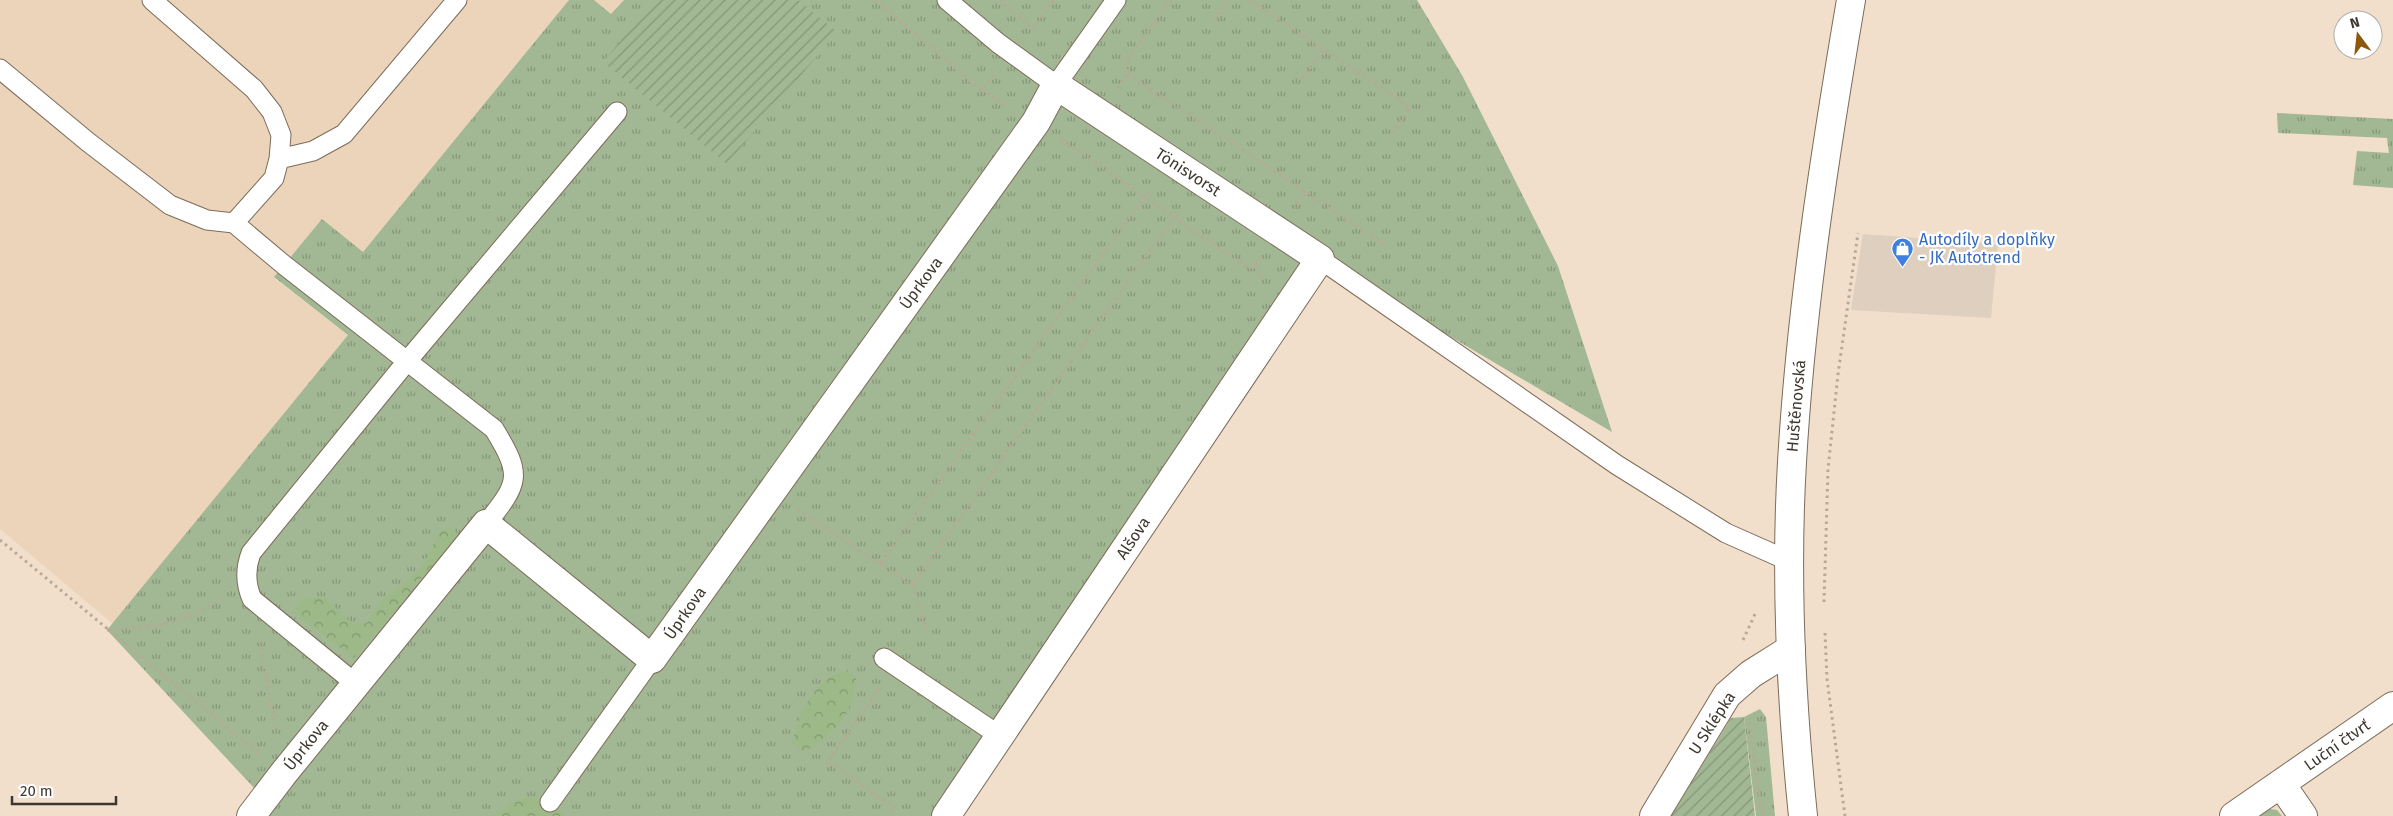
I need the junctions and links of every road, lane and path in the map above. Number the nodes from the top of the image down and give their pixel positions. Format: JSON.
{"nodes":[{"id":1,"x":152,"y":0,"type":"edge"},
{"id":2,"x":457,"y":0,"type":"edge"},
{"id":3,"x":875,"y":0,"type":"edge"},
{"id":4,"x":947,"y":0,"type":"edge"},
{"id":5,"x":998,"y":0,"type":"edge"},
{"id":6,"x":1054,"y":0,"type":"edge"},
{"id":7,"x":1116,"y":0,"type":"edge"},
{"id":8,"x":1170,"y":0,"type":"edge"},
{"id":9,"x":1228,"y":0,"type":"edge"},
{"id":10,"x":1250,"y":0,"type":"edge"},
{"id":11,"x":1851,"y":0,"type":"edge"},
{"id":12,"x":1215,"y":20,"type":"dead end"},
{"id":13,"x":1032,"y":29,"type":"junction"},
{"id":14,"x":1026,"y":36,"type":"dead end"},
{"id":15,"x":1324,"y":49,"type":"junction"},
{"id":16,"x":1000,"y":67,"type":"dead end"},
{"id":17,"x":0,"y":68,"type":"edge"},
{"id":18,"x":1128,"y":74,"type":"junction"},
{"id":19,"x":1302,"y":80,"type":"dead end"},
{"id":20,"x":1056,"y":85,"type":"junction"},
{"id":21,"x":1117,"y":89,"type":"dead end"},
{"id":22,"x":617,"y":112,"type":"dead end"},
{"id":23,"x":1391,"y":138,"type":"dead end"},
{"id":24,"x":279,"y":159,"type":"junction"},
{"id":25,"x":1148,"y":192,"type":"dead end"},
{"id":26,"x":1177,"y":213,"type":"dead end"},
{"id":27,"x":234,"y":223,"type":"junction"},
{"id":28,"x":1858,"y":233,"type":"dead end"},
{"id":29,"x":1385,"y":245,"type":"dead end"},
{"id":30,"x":1320,"y":259,"type":"junction"},
{"id":31,"x":408,"y":360,"type":"junction"},
{"id":32,"x":770,"y":492,"type":"junction"},
{"id":33,"x":486,"y":524,"type":"junction"},
{"id":34,"x":0,"y":540,"type":"edge"},
{"id":35,"x":1790,"y":561,"type":"junction"},
{"id":36,"x":881,"y":562,"type":"dead end"},
{"id":37,"x":246,"y":577,"type":"junction"},
{"id":38,"x":912,"y":585,"type":"junction"},
{"id":39,"x":252,"y":599,"type":"junction"},
{"id":40,"x":1824,"y":609,"type":"dead end"},
{"id":41,"x":1824,"y":626,"type":"dead end"},
{"id":42,"x":107,"y":630,"type":"junction"},
{"id":43,"x":926,"y":630,"type":"dead end"},
{"id":44,"x":1791,"y":649,"type":"junction"},
{"id":45,"x":884,"y":658,"type":"dead end"},
{"id":46,"x":652,"y":659,"type":"junction"},
{"id":47,"x":883,"y":682,"type":"dead end"},
{"id":48,"x":356,"y":684,"type":"junction"},
{"id":49,"x":1728,"y":695,"type":"junction"},
{"id":50,"x":2393,"y":706,"type":"edge"},
{"id":51,"x":1000,"y":736,"type":"junction"},
{"id":52,"x":283,"y":774,"type":"junction"},
{"id":53,"x":2281,"y":784,"type":"junction"},
{"id":54,"x":550,"y":802,"type":"dead end"},
{"id":55,"x":251,"y":816,"type":"edge"},
{"id":56,"x":890,"y":816,"type":"edge"},
{"id":57,"x":946,"y":816,"type":"edge"},
{"id":58,"x":1654,"y":816,"type":"edge"},
{"id":59,"x":1762,"y":816,"type":"edge"},
{"id":60,"x":1803,"y":816,"type":"edge"},
{"id":61,"x":1845,"y":816,"type":"edge"},
{"id":62,"x":2234,"y":816,"type":"edge"},
{"id":63,"x":2304,"y":816,"type":"edge"}],
"edges":[{"from":1,"to":24,"type":"lane"},
{"from":2,"to":24,"type":"lane"},
{"from":3,"to":16,"type":"path"},
{"from":4,"to":20,"type":"lane"},
{"from":5,"to":13,"type":"path"},
{"from":6,"to":13,"type":"path"},
{"from":7,"to":20,"type":"lane"},
{"from":8,"to":18,"type":"path"},
{"from":9,"to":12,"type":"path"},
{"from":10,"to":15,"type":"path"},
{"from":11,"to":35,"type":"street","name":"Huštěnovská"},
{"from":13,"to":14,"type":"path"},
{"from":15,"to":19,"type":"path"},
{"from":15,"to":23,"type":"path"},
{"from":17,"to":27,"type":"lane"},
{"from":18,"to":21,"type":"path"},
{"from":18,"to":29,"type":"path"},
{"from":20,"to":30,"type":"street","name":"Tönisvorst"},
{"from":20,"to":32,"type":"street","name":"Úprkova"},
{"from":22,"to":31,"type":"lane"},
{"from":24,"to":27,"type":"lane"},
{"from":25,"to":36,"type":"path"},
{"from":26,"to":38,"type":"path"},
{"from":27,"to":31,"type":"lane"},
{"from":28,"to":40,"type":"path"},
{"from":30,"to":35,"type":"lane"},
{"from":30,"to":51,"type":"street","name":"Alšova"},
{"from":31,"to":33,"type":"lane"},
{"from":31,"to":37,"type":"lane"},
{"from":32,"to":38,"type":"path"},
{"from":32,"to":46,"type":"street","name":"Úprkova"},
{"from":33,"to":46,"type":"street"},
{"from":33,"to":48,"type":"street","name":"Úprkova"},
{"from":34,"to":42,"type":"path"},
{"from":35,"to":44,"type":"street","name":"Huštěnovská"},
{"from":37,"to":39,"type":"lane"},
{"from":37,"to":42,"type":"path"},
{"from":38,"to":43,"type":"path"},
{"from":39,"to":48,"type":"lane"},
{"from":39,"to":52,"type":"path"},
{"from":41,"to":61,"type":"path"},
{"from":42,"to":52,"type":"path"},
{"from":44,"to":49,"type":"street","name":"U Sklépka"},
{"from":44,"to":60,"type":"street","name":"Huštěnovská"},
{"from":45,"to":51,"type":"lane"},
{"from":46,"to":54,"type":"lane"},
{"from":47,"to":56,"type":"path"},
{"from":48,"to":52,"type":"street","name":"Úprkova"},
{"from":49,"to":58,"type":"street","name":"U Sklépka"},
{"from":49,"to":59,"type":"path"},
{"from":50,"to":53,"type":"street","name":"Luční čtvrť"},
{"from":51,"to":57,"type":"street","name":"Alšova"},
{"from":52,"to":55,"type":"street","name":"Úprkova"},
{"from":53,"to":62,"type":"street","name":"Luční čtvrť"},
{"from":53,"to":63,"type":"street"}]}
